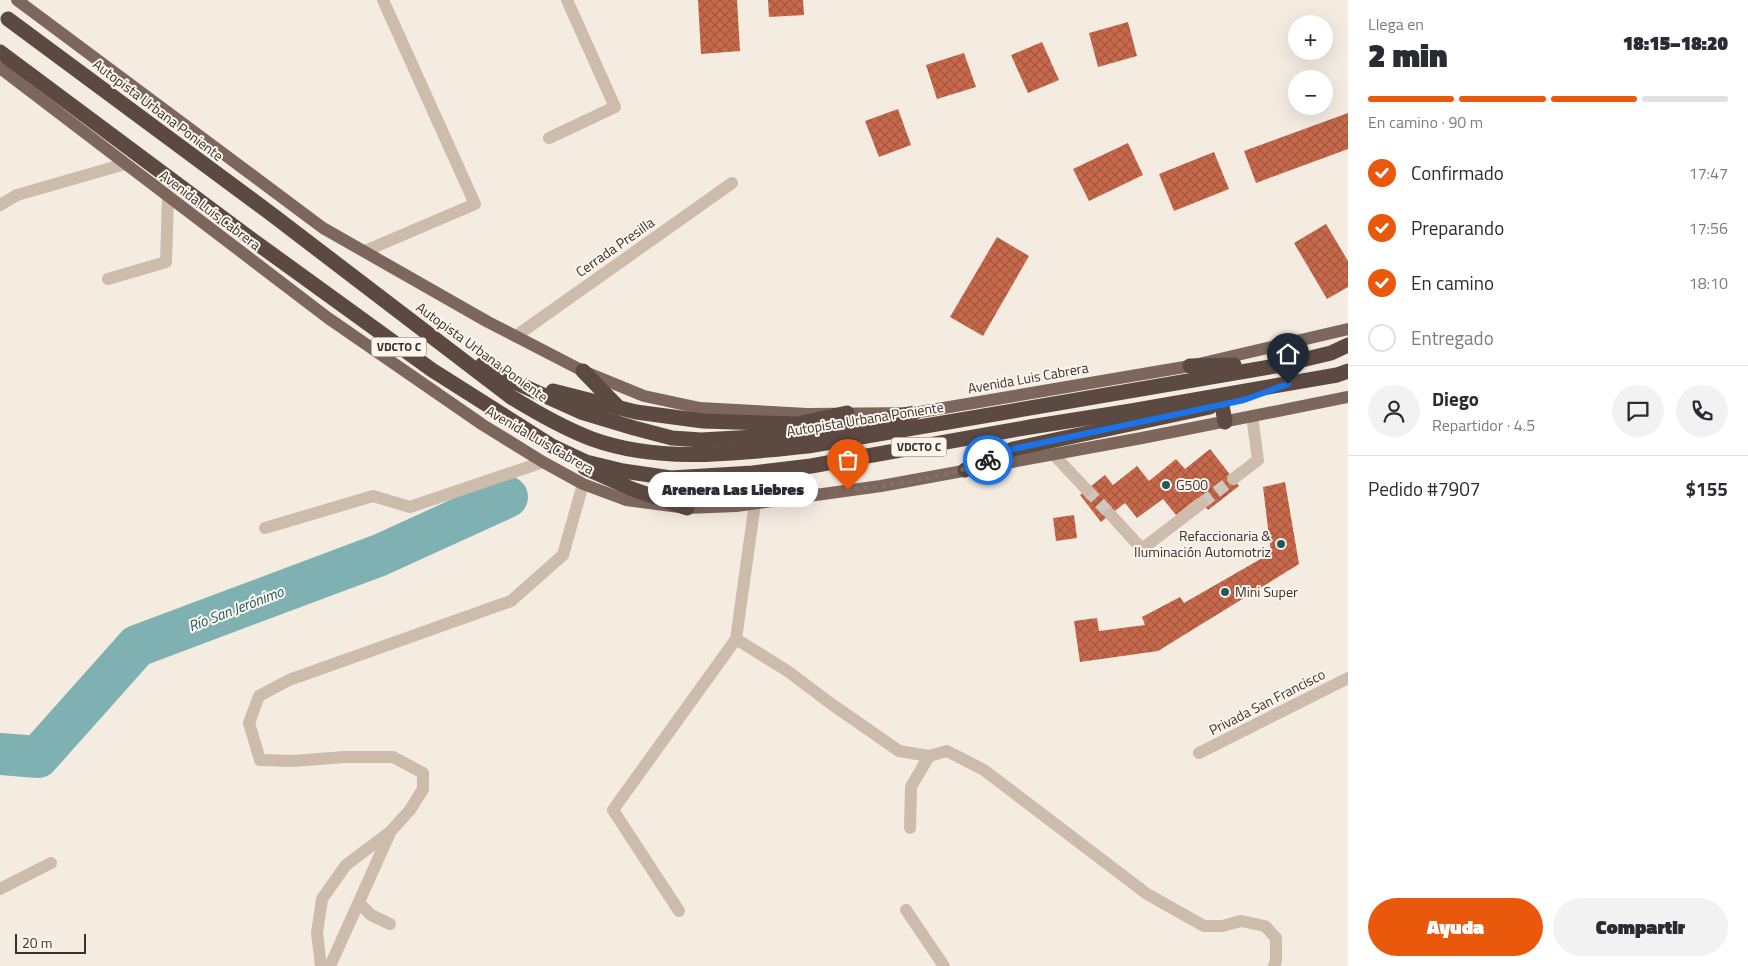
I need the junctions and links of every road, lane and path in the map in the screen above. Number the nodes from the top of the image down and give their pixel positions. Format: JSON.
{"nodes":[{"id":1,"x":17,"y":0,"type":"edge"},
{"id":2,"x":382,"y":0,"type":"edge"},
{"id":3,"x":567,"y":0,"type":"edge"},
{"id":4,"x":8,"y":19,"type":"dead end"},
{"id":5,"x":0,"y":52,"type":"edge"},
{"id":6,"x":3,"y":74,"type":"edge"},
{"id":7,"x":549,"y":138,"type":"dead end"},
{"id":8,"x":125,"y":164,"type":"junction"},
{"id":9,"x":732,"y":183,"type":"dead end"},
{"id":10,"x":168,"y":197,"type":"junction"},
{"id":11,"x":0,"y":205,"type":"edge"},
{"id":12,"x":365,"y":251,"type":"junction"},
{"id":13,"x":108,"y":279,"type":"dead end"},
{"id":14,"x":1348,"y":328,"type":"edge"},
{"id":15,"x":516,"y":336,"type":"junction"},
{"id":16,"x":443,"y":344,"type":"junction"},
{"id":17,"x":1348,"y":345,"type":"edge"},
{"id":18,"x":1280,"y":365,"type":"junction"},
{"id":19,"x":1190,"y":366,"type":"junction"},
{"id":20,"x":583,"y":371,"type":"junction"},
{"id":21,"x":1348,"y":371,"type":"edge"},
{"id":22,"x":512,"y":382,"type":"junction"},
{"id":23,"x":1288,"y":384,"type":"junction"},
{"id":24,"x":1348,"y":397,"type":"edge"},
{"id":25,"x":1222,"y":404,"type":"junction"},
{"id":26,"x":619,"y":408,"type":"junction"},
{"id":27,"x":847,"y":413,"type":"junction"},
{"id":28,"x":914,"y":413,"type":"junction"},
{"id":29,"x":1252,"y":416,"type":"junction"},
{"id":30,"x":1225,"y":422,"type":"junction"},
{"id":31,"x":552,"y":446,"type":"junction"},
{"id":32,"x":1053,"y":454,"type":"junction"},
{"id":33,"x":543,"y":462,"type":"junction"},
{"id":34,"x":965,"y":470,"type":"junction"},
{"id":35,"x":1233,"y":479,"type":"tunnel mouth"},
{"id":36,"x":583,"y":484,"type":"junction"},
{"id":37,"x":1087,"y":490,"type":"tunnel mouth"},
{"id":38,"x":754,"y":503,"type":"junction"},
{"id":39,"x":1202,"y":503,"type":"tunnel mouth"},
{"id":40,"x":687,"y":508,"type":"junction"},
{"id":41,"x":1110,"y":514,"type":"tunnel mouth"},
{"id":42,"x":265,"y":528,"type":"dead end"},
{"id":43,"x":736,"y":640,"type":"junction"},
{"id":44,"x":1348,"y":678,"type":"edge"},
{"id":45,"x":1199,"y":753,"type":"dead end"},
{"id":46,"x":929,"y":756,"type":"junction"},
{"id":47,"x":910,"y":828,"type":"dead end"},
{"id":48,"x":390,"y":832,"type":"junction"},
{"id":49,"x":51,"y":863,"type":"dead end"},
{"id":50,"x":0,"y":889,"type":"edge"},
{"id":51,"x":359,"y":903,"type":"junction"},
{"id":52,"x":906,"y":910,"type":"dead end"},
{"id":53,"x":680,"y":911,"type":"dead end"},
{"id":54,"x":390,"y":924,"type":"dead end"},
{"id":55,"x":320,"y":966,"type":"edge"},
{"id":56,"x":330,"y":966,"type":"edge"},
{"id":57,"x":944,"y":966,"type":"edge"},
{"id":58,"x":1274,"y":966,"type":"edge"}],
"edges":[{"from":1,"to":12,"type":"main road","name":"Avenida Luis Cabrera"},
{"from":2,"to":12,"type":"street"},
{"from":3,"to":7,"type":"street"},
{"from":4,"to":16,"type":"highway","name":"Autopista Urbana Poniente","number":"VDCTO C"},
{"from":5,"to":31,"type":"highway","number":"VDCTO C"},
{"from":6,"to":8,"type":"main road","name":"Avenida Luis Cabrera"},
{"from":8,"to":10,"type":"main road","name":"Avenida Luis Cabrera"},
{"from":8,"to":11,"type":"street"},
{"from":9,"to":15,"type":"street","name":"Cerrada Presilla"},
{"from":10,"to":13,"type":"street"},
{"from":10,"to":33,"type":"main road","name":"Avenida Luis Cabrera"},
{"from":12,"to":15,"type":"main road","name":"Avenida Luis Cabrera"},
{"from":14,"to":19,"type":"main road","name":"Avenida Luis Cabrera"},
{"from":15,"to":20,"type":"main road","name":"Avenida Luis Cabrera"},
{"from":16,"to":18,"type":"highway","name":"Autopista Urbana Poniente","number":"VDCTO C"},
{"from":16,"to":22,"type":"highway"},
{"from":17,"to":18,"type":"highway","name":"Autopista Urbana Poniente","number":"VDCTO C"},
{"from":18,"to":19,"type":"highway"},
{"from":19,"to":28,"type":"main road","name":"Avenida Luis Cabrera"},
{"from":20,"to":26,"type":"highway"},
{"from":20,"to":27,"type":"main road","name":"Avenida Luis Cabrera"},
{"from":21,"to":23,"type":"highway","number":"VDCTO C"},
{"from":22,"to":26,"type":"highway"},
{"from":22,"to":28,"type":"highway"},
{"from":23,"to":25,"type":"highway"},
{"from":23,"to":31,"type":"highway","number":"VDCTO C"},
{"from":24,"to":29,"type":"main road","name":"Avenida Luis Cabrera"},
{"from":25,"to":30,"type":"highway"},
{"from":25,"to":34,"type":"highway"},
{"from":26,"to":27,"type":"highway"},
{"from":27,"to":28,"type":"main road","name":"Avenida Luis Cabrera"},
{"from":29,"to":30,"type":"main road","name":"Avenida Luis Cabrera"},
{"from":29,"to":35,"type":"street"},
{"from":30,"to":32,"type":"main road","name":"Avenida Luis Cabrera"},
{"from":31,"to":40,"type":"highway"},
{"from":32,"to":34,"type":"main road","name":"Avenida Luis Cabrera"},
{"from":32,"to":37,"type":"street"},
{"from":33,"to":36,"type":"main road","name":"Avenida Luis Cabrera"},
{"from":33,"to":42,"type":"street"},
{"from":34,"to":38,"type":"main road","name":"Avenida Luis Cabrera"},
{"from":36,"to":40,"type":"main road","name":"Avenida Luis Cabrera"},
{"from":36,"to":48,"type":"street"},
{"from":38,"to":40,"type":"main road","name":"Avenida Luis Cabrera"},
{"from":38,"to":43,"type":"street"},
{"from":39,"to":41,"type":"street"},
{"from":43,"to":46,"type":"street"},
{"from":43,"to":53,"type":"street"},
{"from":44,"to":45,"type":"street","name":"Privada San Francisco"},
{"from":46,"to":47,"type":"street"},
{"from":46,"to":58,"type":"street"},
{"from":48,"to":51,"type":"street"},
{"from":48,"to":55,"type":"street"},
{"from":49,"to":50,"type":"street"},
{"from":51,"to":54,"type":"street"},
{"from":51,"to":56,"type":"street"},
{"from":52,"to":57,"type":"street"}]}
